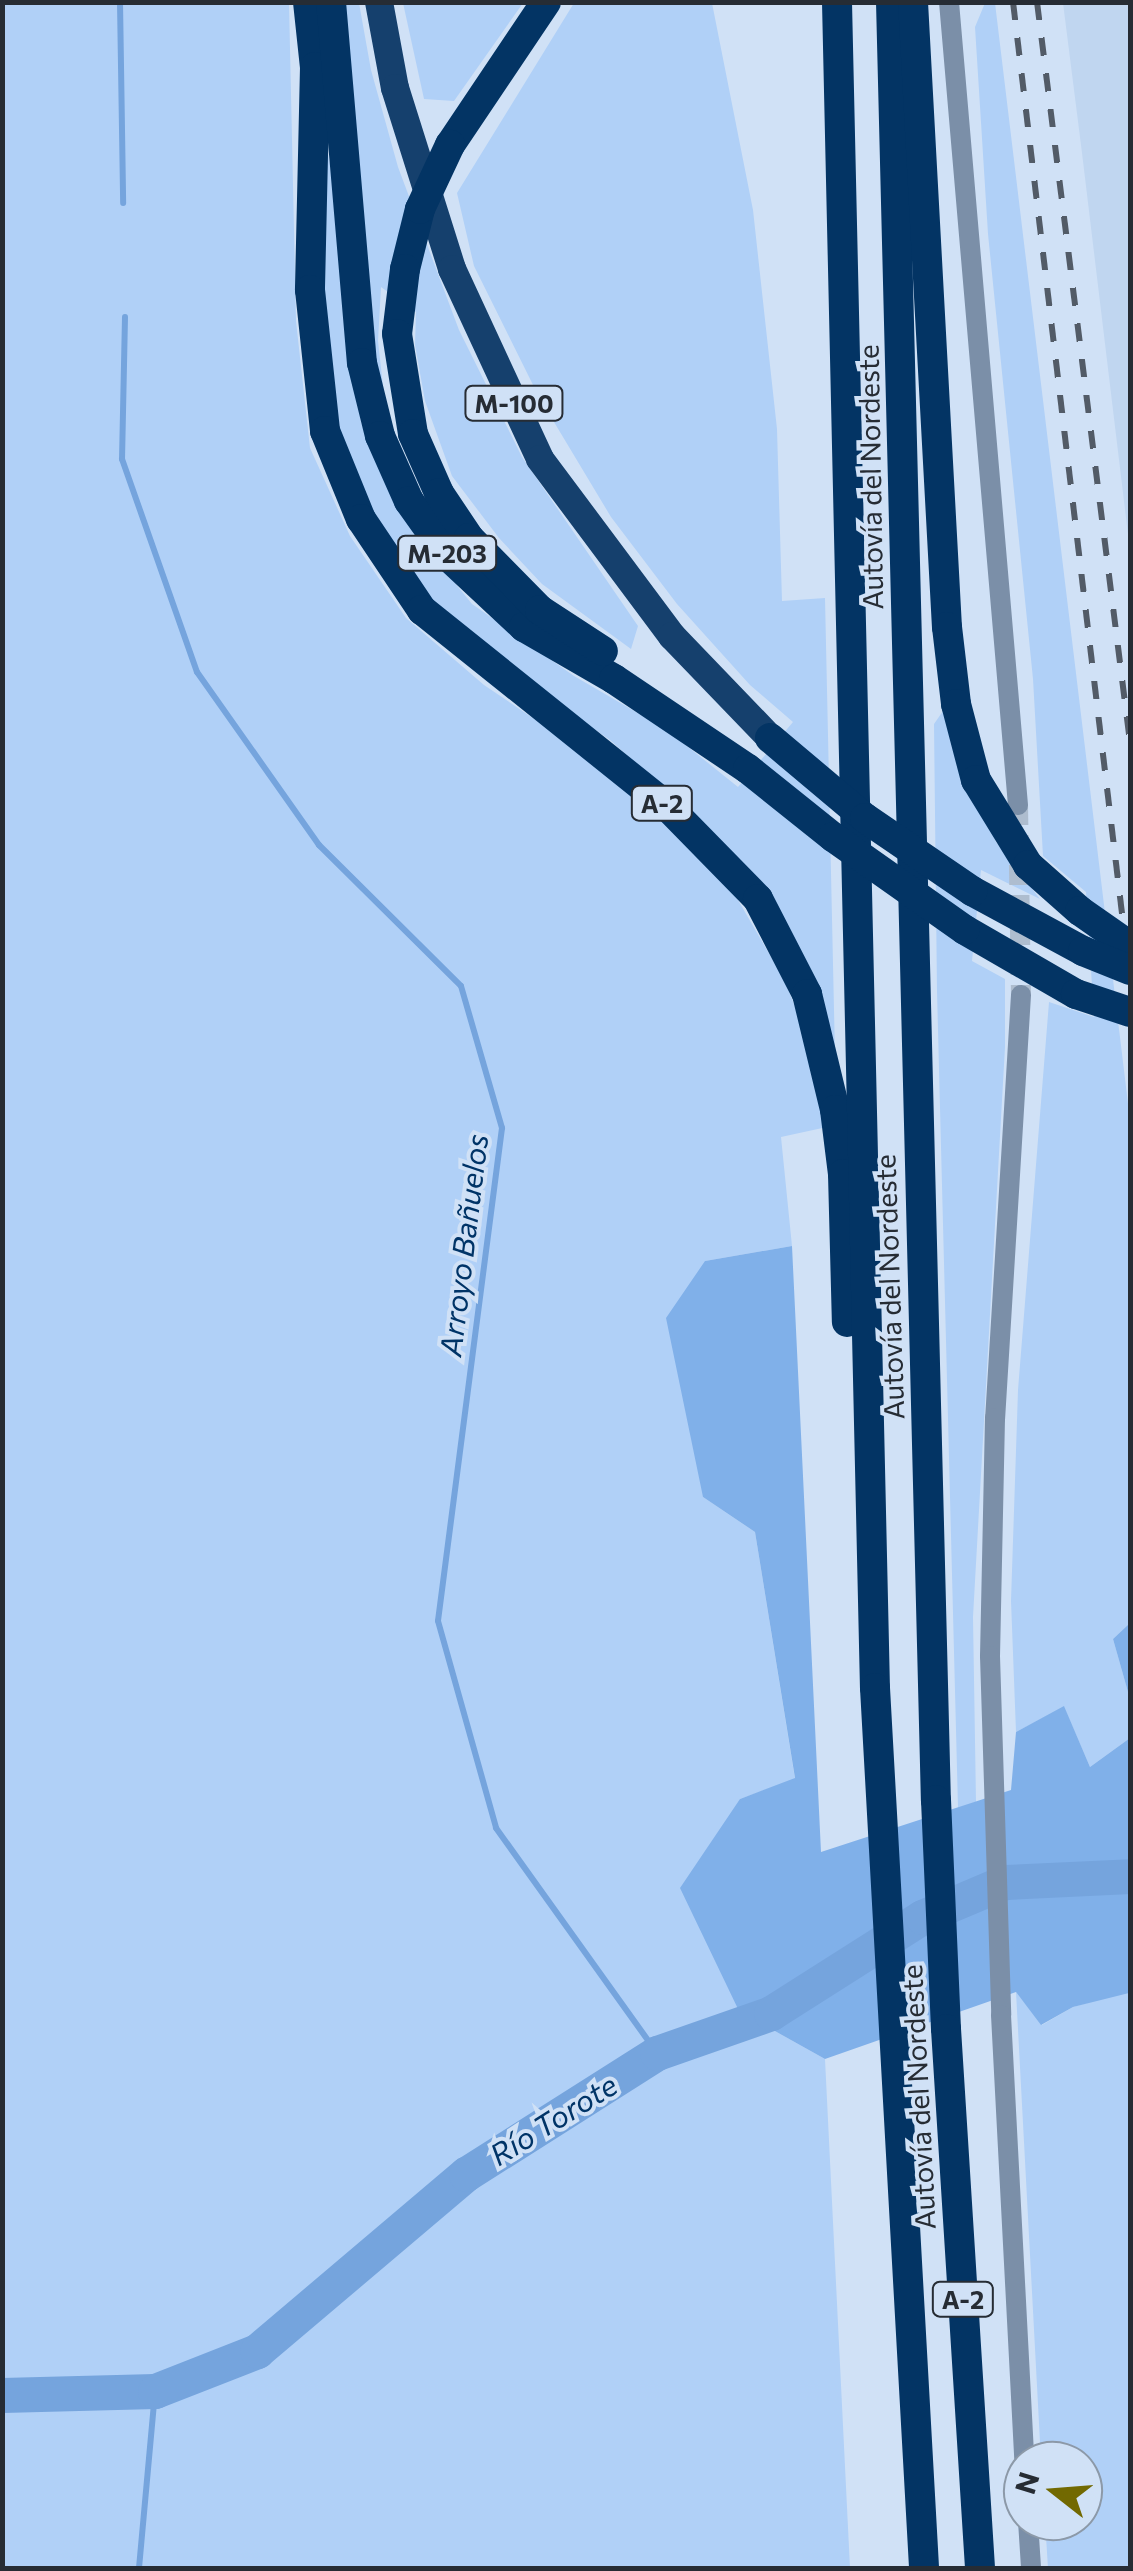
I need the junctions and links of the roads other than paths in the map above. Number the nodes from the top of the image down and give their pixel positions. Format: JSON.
{"nodes":[{"id":1,"x":308,"y":2,"type":"edge"},
{"id":2,"x":331,"y":2,"type":"edge"},
{"id":3,"x":379,"y":2,"type":"edge"},
{"id":4,"x":546,"y":2,"type":"edge"},
{"id":5,"x":837,"y":2,"type":"edge"},
{"id":6,"x":890,"y":2,"type":"edge"},
{"id":7,"x":913,"y":2,"type":"edge"},
{"id":8,"x":949,"y":2,"type":"edge"},
{"id":9,"x":770,"y":738,"type":"joint"},
{"id":10,"x":748,"y":769,"type":"junction"},
{"id":11,"x":1018,"y":805,"type":"tunnel mouth"},
{"id":12,"x":1130,"y":946,"type":"edge"},
{"id":13,"x":1130,"y":970,"type":"edge"},
{"id":14,"x":1021,"y":995,"type":"tunnel mouth"},
{"id":15,"x":1130,"y":1012,"type":"edge"},
{"id":16,"x":876,"y":1688,"type":"junction"},
{"id":17,"x":1023,"y":2441,"type":"edge"},
{"id":18,"x":1029,"y":2541,"type":"edge"},
{"id":19,"x":924,"y":2568,"type":"edge"},
{"id":20,"x":980,"y":2568,"type":"edge"},
{"id":21,"x":1031,"y":2568,"type":"edge"}],
"edges":[{"from":1,"to":16,"type":"highway","number":"A-2"},
{"from":2,"to":10,"type":"highway","number":"M-203"},
{"from":3,"to":9,"type":"highway","number":"M-100"},
{"from":4,"to":10,"type":"highway","bridge":true},
{"from":5,"to":16,"type":"highway","name":"Autovía del Nordeste","number":"A-2"},
{"from":6,"to":20,"type":"highway","name":"Autovía del Nordeste","number":"A-2"},
{"from":7,"to":12,"type":"highway","bridge":true},
{"from":8,"to":11,"type":"street"},
{"from":9,"to":13,"type":"highway","number":"M-100","bridge":true},
{"from":10,"to":15,"type":"highway","number":"M-203","bridge":true},
{"from":14,"to":17,"type":"street"},
{"from":16,"to":19,"type":"highway","name":"Autovía del Nordeste","number":"A-2"},
{"from":18,"to":21,"type":"street"}]}
